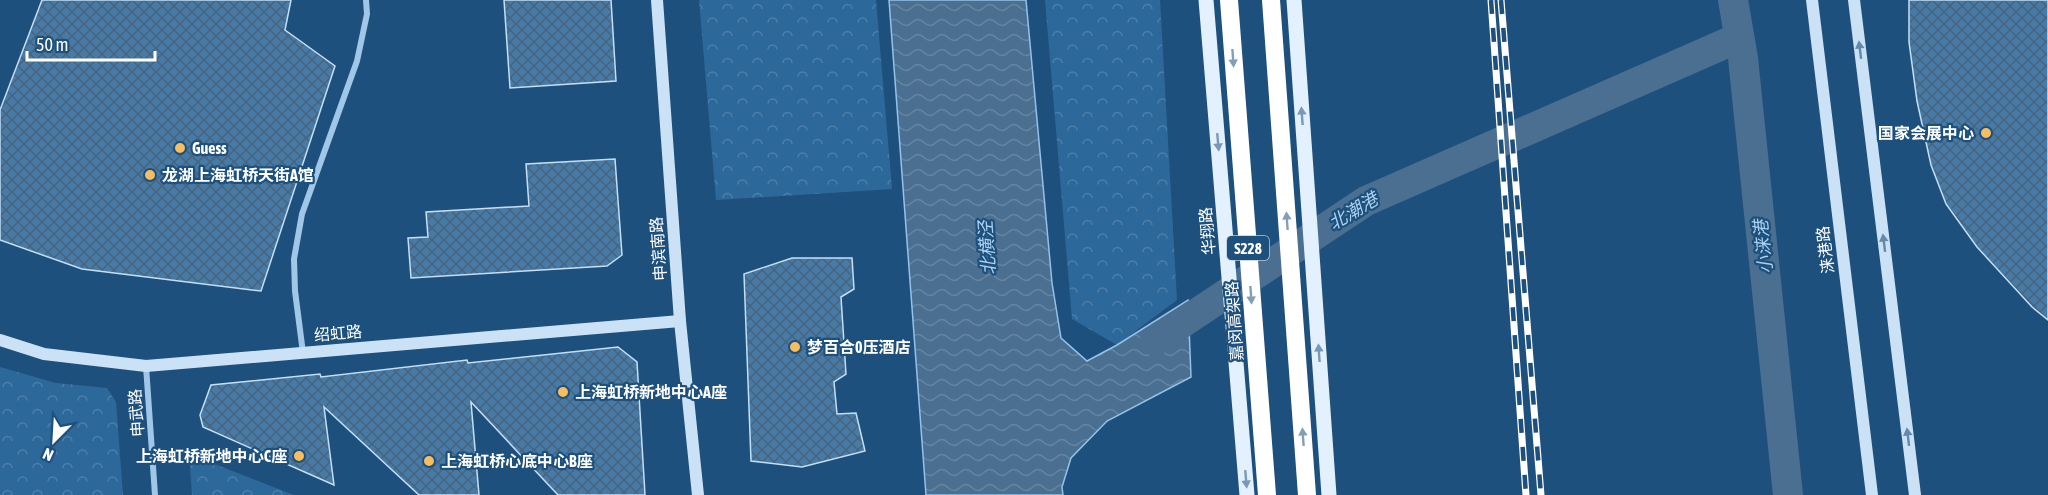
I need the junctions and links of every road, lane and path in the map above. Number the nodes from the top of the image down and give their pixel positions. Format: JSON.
{"nodes":[{"id":1,"x":366,"y":0,"type":"edge"},
{"id":2,"x":657,"y":0,"type":"edge"},
{"id":3,"x":1206,"y":0,"type":"edge"},
{"id":4,"x":1229,"y":0,"type":"edge"},
{"id":5,"x":1271,"y":0,"type":"edge"},
{"id":6,"x":1294,"y":0,"type":"edge"},
{"id":7,"x":1812,"y":0,"type":"edge"},
{"id":8,"x":1854,"y":0,"type":"edge"},
{"id":9,"x":680,"y":321,"type":"junction"},
{"id":10,"x":0,"y":340,"type":"edge"},
{"id":11,"x":303,"y":352,"type":"junction"},
{"id":12,"x":146,"y":366,"type":"junction"},
{"id":13,"x":155,"y":495,"type":"edge"},
{"id":14,"x":698,"y":495,"type":"edge"},
{"id":15,"x":1247,"y":495,"type":"edge"},
{"id":16,"x":1267,"y":495,"type":"edge"},
{"id":17,"x":1307,"y":495,"type":"edge"},
{"id":18,"x":1329,"y":495,"type":"edge"},
{"id":19,"x":1872,"y":495,"type":"edge"},
{"id":20,"x":1915,"y":495,"type":"edge"}],
"edges":[{"from":1,"to":11,"type":"street"},
{"from":2,"to":9,"type":"street","name":"申滨南路"},
{"from":3,"to":15,"type":"main road","name":"华翔路","one_way":true},
{"from":4,"to":16,"type":"highway","name":"嘉闵高架路","number":"S228","one_way":true},
{"from":17,"to":5,"type":"highway","number":"S228","one_way":true},
{"from":18,"to":6,"type":"main road","one_way":true},
{"from":7,"to":19,"type":"street","name":"涞港路"},
{"from":20,"to":8,"type":"street","one_way":true},
{"from":9,"to":11,"type":"street","name":"绍虹路"},
{"from":9,"to":14,"type":"street","name":"申滨南路"},
{"from":10,"to":12,"type":"street","name":"绍虹路"},
{"from":11,"to":12,"type":"street","name":"绍虹路"},
{"from":12,"to":13,"type":"street","name":"申武路"}]}
